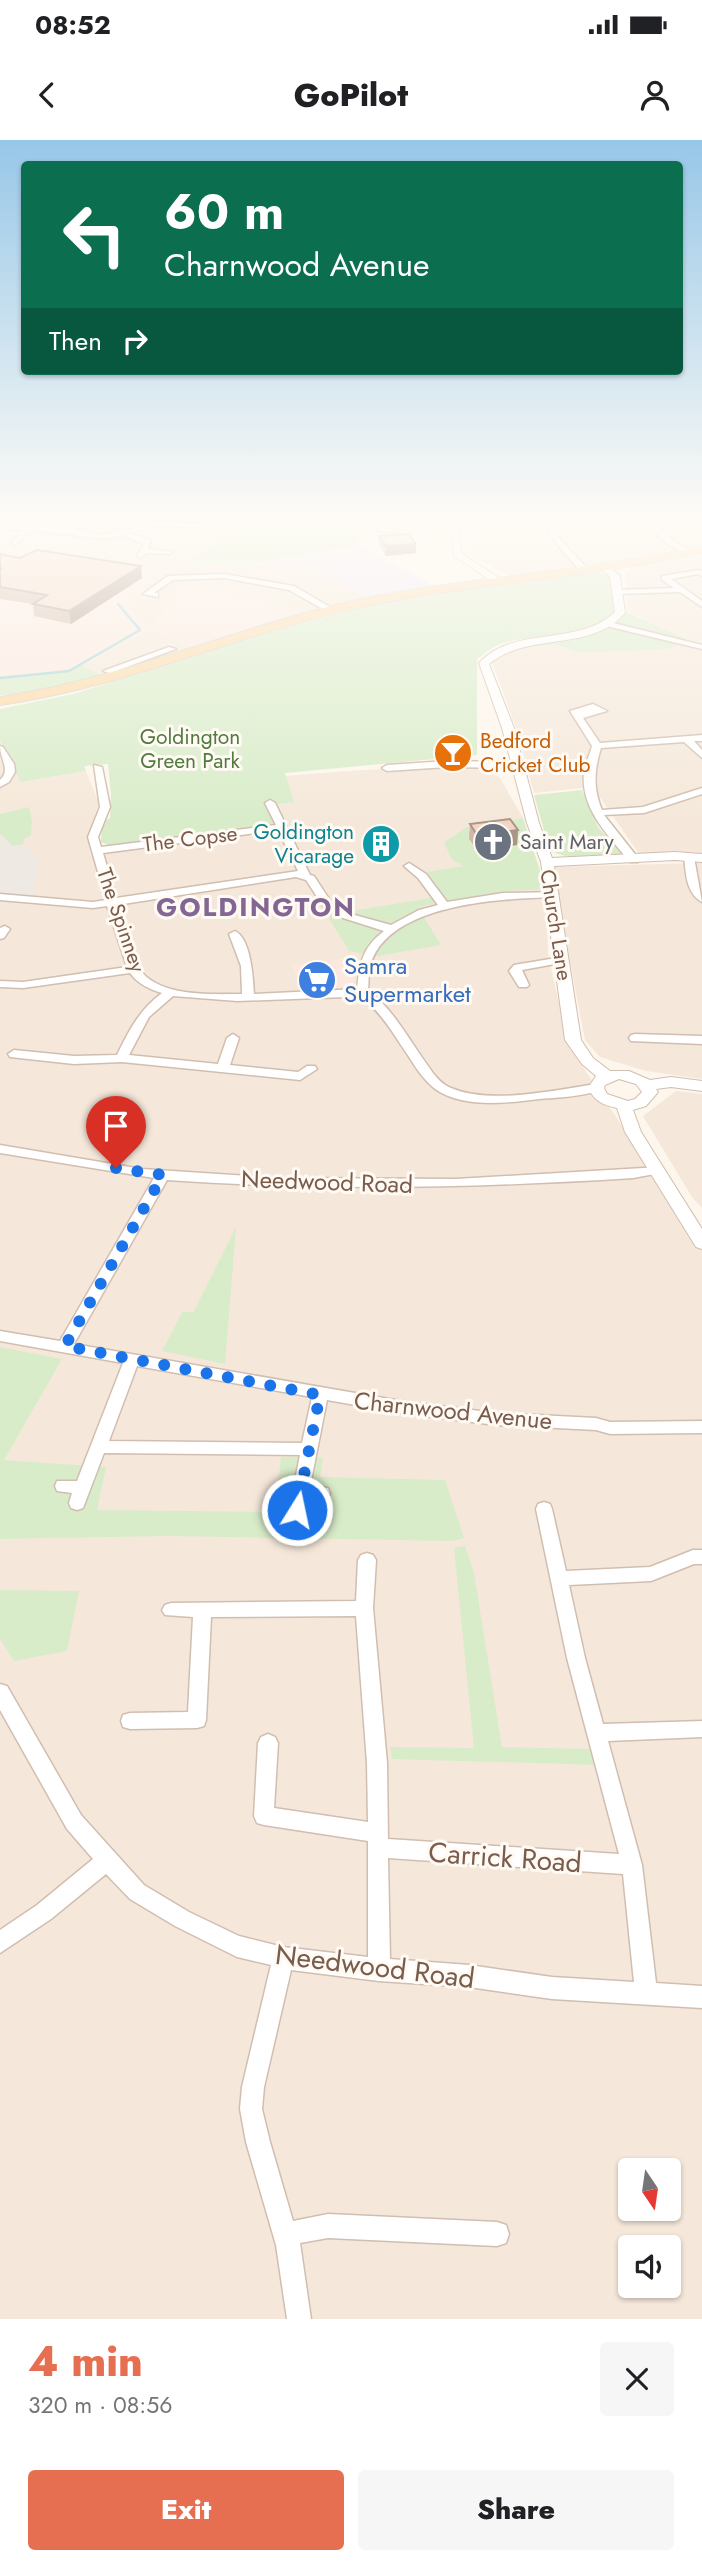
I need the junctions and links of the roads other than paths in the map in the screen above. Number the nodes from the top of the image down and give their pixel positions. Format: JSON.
{"nodes":[{"id":1,"x":290,"y":621,"type":"edge"},
{"id":2,"x":612,"y":621,"type":"edge"},
{"id":3,"x":609,"y":624,"type":"junction"},
{"id":4,"x":702,"y":647,"type":"edge"},
{"id":5,"x":130,"y":667,"type":"junction"},
{"id":6,"x":107,"y":671,"type":"dead end"},
{"id":7,"x":0,"y":701,"type":"edge"},
{"id":8,"x":579,"y":716,"type":"dead end"},
{"id":9,"x":702,"y":738,"type":"edge"},
{"id":10,"x":687,"y":740,"type":"junction"},
{"id":11,"x":597,"y":746,"type":"junction"},
{"id":12,"x":0,"y":749,"type":"edge"},
{"id":13,"x":702,"y":755,"type":"edge"},
{"id":14,"x":517,"y":765,"type":"junction"},
{"id":15,"x":97,"y":767,"type":"dead end"},
{"id":16,"x":387,"y":768,"type":"dead end"},
{"id":17,"x":0,"y":784,"type":"edge"},
{"id":18,"x":700,"y":794,"type":"edge"},
{"id":19,"x":270,"y":803,"type":"dead end"},
{"id":20,"x":597,"y":813,"type":"junction"},
{"id":21,"x":282,"y":827,"type":"junction"},
{"id":22,"x":97,"y":851,"type":"junction"},
{"id":23,"x":696,"y":857,"type":"edge"},
{"id":24,"x":634,"y":860,"type":"junction"},
{"id":25,"x":547,"y":862,"type":"junction"},
{"id":26,"x":409,"y":866,"type":"dead end"},
{"id":27,"x":305,"y":876,"type":"junction"},
{"id":28,"x":553,"y":894,"type":"junction"},
{"id":29,"x":0,"y":897,"type":"edge"},
{"id":30,"x":702,"y":899,"type":"edge"},
{"id":31,"x":111,"y":903,"type":"junction"},
{"id":32,"x":444,"y":906,"type":"junction"},
{"id":33,"x":391,"y":929,"type":"junction"},
{"id":34,"x":235,"y":934,"type":"dead end"},
{"id":35,"x":562,"y":960,"type":"junction"},
{"id":36,"x":134,"y":969,"type":"junction"},
{"id":37,"x":0,"y":984,"type":"edge"},
{"id":38,"x":523,"y":985,"type":"dead end"},
{"id":39,"x":362,"y":991,"type":"junction"},
{"id":40,"x":169,"y":993,"type":"junction"},
{"id":41,"x":248,"y":996,"type":"junction"},
{"id":42,"x":233,"y":1038,"type":"dead end"},
{"id":43,"x":635,"y":1038,"type":"dead end"},
{"id":44,"x":702,"y":1040,"type":"edge"},
{"id":45,"x":14,"y":1054,"type":"dead end"},
{"id":46,"x":122,"y":1058,"type":"junction"},
{"id":47,"x":222,"y":1069,"type":"junction"},
{"id":48,"x":306,"y":1077,"type":"dead end"},
{"id":49,"x":601,"y":1082,"type":"junction"},
{"id":50,"x":648,"y":1085,"type":"junction"},
{"id":51,"x":702,"y":1086,"type":"edge"},
{"id":52,"x":624,"y":1106,"type":"junction"},
{"id":53,"x":0,"y":1149,"type":"edge"},
{"id":54,"x":655,"y":1170,"type":"junction"},
{"id":55,"x":163,"y":1175,"type":"junction"},
{"id":56,"x":702,"y":1243,"type":"edge"},
{"id":57,"x":0,"y":1336,"type":"edge"},
{"id":58,"x":65,"y":1346,"type":"junction"},
{"id":59,"x":132,"y":1359,"type":"junction"},
{"id":60,"x":320,"y":1395,"type":"junction"},
{"id":61,"x":702,"y":1427,"type":"edge"},
{"id":62,"x":97,"y":1447,"type":"junction"},
{"id":63,"x":307,"y":1449,"type":"junction"},
{"id":64,"x":63,"y":1486,"type":"dead end"},
{"id":65,"x":301,"y":1492,"type":"junction"},
{"id":66,"x":322,"y":1493,"type":"dead end"},
{"id":67,"x":544,"y":1509,"type":"dead end"},
{"id":68,"x":297,"y":1510,"type":"dead end"},
{"id":69,"x":702,"y":1557,"type":"edge"},
{"id":70,"x":367,"y":1560,"type":"dead end"},
{"id":71,"x":559,"y":1578,"type":"junction"},
{"id":72,"x":364,"y":1608,"type":"junction"},
{"id":73,"x":171,"y":1610,"type":"dead end"},
{"id":74,"x":202,"y":1610,"type":"junction"},
{"id":75,"x":0,"y":1692,"type":"edge"},
{"id":76,"x":130,"y":1721,"type":"dead end"},
{"id":77,"x":702,"y":1729,"type":"edge"},
{"id":78,"x":596,"y":1733,"type":"junction"},
{"id":79,"x":268,"y":1743,"type":"dead end"},
{"id":80,"x":379,"y":1841,"type":"junction"},
{"id":81,"x":107,"y":1860,"type":"junction"},
{"id":82,"x":632,"y":1865,"type":"junction"},
{"id":83,"x":0,"y":1942,"type":"edge"},
{"id":84,"x":283,"y":1958,"type":"junction"},
{"id":85,"x":379,"y":1970,"type":"junction"},
{"id":86,"x":646,"y":1993,"type":"junction"},
{"id":87,"x":702,"y":1997,"type":"edge"},
{"id":88,"x":286,"y":2234,"type":"junction"},
{"id":89,"x":497,"y":2234,"type":"dead end"},
{"id":90,"x":299,"y":2319,"type":"edge"}],
"edges":[{"from":1,"to":5,"type":"main road"},
{"from":2,"to":3,"type":"street"},
{"from":3,"to":4,"type":"street"},
{"from":3,"to":14,"type":"street","name":"Church Lane"},
{"from":5,"to":6,"type":"street"},
{"from":5,"to":7,"type":"main road"},
{"from":8,"to":11,"type":"street"},
{"from":9,"to":10,"type":"street"},
{"from":10,"to":11,"type":"street"},
{"from":10,"to":13,"type":"street"},
{"from":11,"to":20,"type":"street"},
{"from":12,"to":17,"type":"street"},
{"from":14,"to":16,"type":"street"},
{"from":14,"to":25,"type":"street","name":"Church Lane"},
{"from":15,"to":22,"type":"street","name":"The Spinney"},
{"from":18,"to":20,"type":"street"},
{"from":19,"to":21,"type":"street"},
{"from":20,"to":24,"type":"street"},
{"from":21,"to":22,"type":"street","name":"The Copse"},
{"from":21,"to":27,"type":"street"},
{"from":22,"to":31,"type":"street","name":"The Spinney"},
{"from":23,"to":24,"type":"street"},
{"from":23,"to":30,"type":"street"},
{"from":24,"to":25,"type":"street"},
{"from":25,"to":28,"type":"street","name":"Church Lane"},
{"from":26,"to":32,"type":"street"},
{"from":27,"to":31,"type":"street"},
{"from":27,"to":33,"type":"street"},
{"from":28,"to":32,"type":"street"},
{"from":28,"to":35,"type":"street","name":"Church Lane"},
{"from":29,"to":31,"type":"street"},
{"from":31,"to":36,"type":"street","name":"The Spinney"},
{"from":32,"to":33,"type":"street"},
{"from":33,"to":39,"type":"street"},
{"from":34,"to":41,"type":"street"},
{"from":35,"to":38,"type":"street"},
{"from":35,"to":49,"type":"street","name":"Church Lane"},
{"from":36,"to":37,"type":"street"},
{"from":36,"to":40,"type":"street","name":"The Spinney"},
{"from":39,"to":41,"type":"street","name":"The Spinney"},
{"from":39,"to":49,"type":"street"},
{"from":40,"to":41,"type":"street","name":"The Spinney"},
{"from":40,"to":46,"type":"street"},
{"from":42,"to":47,"type":"street"},
{"from":43,"to":44,"type":"street"},
{"from":45,"to":46,"type":"street"},
{"from":46,"to":47,"type":"street"},
{"from":47,"to":48,"type":"street"},
{"from":49,"to":50,"type":"street"},
{"from":49,"to":52,"type":"street"},
{"from":50,"to":51,"type":"street"},
{"from":50,"to":52,"type":"street"},
{"from":52,"to":54,"type":"street"},
{"from":53,"to":55,"type":"street","name":"Needwood Road"},
{"from":54,"to":55,"type":"street","name":"Needwood Road"},
{"from":54,"to":56,"type":"street"},
{"from":55,"to":58,"type":"street"},
{"from":57,"to":58,"type":"street","name":"Charnwood Avenue"},
{"from":58,"to":59,"type":"street","name":"Charnwood Avenue"},
{"from":59,"to":60,"type":"street","name":"Charnwood Avenue"},
{"from":59,"to":62,"type":"street"},
{"from":60,"to":61,"type":"street","name":"Charnwood Avenue"},
{"from":60,"to":63,"type":"street"},
{"from":62,"to":63,"type":"street"},
{"from":62,"to":64,"type":"street"},
{"from":63,"to":65,"type":"street"},
{"from":65,"to":66,"type":"street"},
{"from":65,"to":68,"type":"street"},
{"from":67,"to":71,"type":"street"},
{"from":69,"to":71,"type":"street"},
{"from":70,"to":72,"type":"street"},
{"from":71,"to":78,"type":"street"},
{"from":72,"to":74,"type":"street"},
{"from":72,"to":80,"type":"street"},
{"from":73,"to":74,"type":"street"},
{"from":74,"to":76,"type":"street"},
{"from":75,"to":81,"type":"street","name":"Needwood Road"},
{"from":77,"to":78,"type":"street"},
{"from":78,"to":82,"type":"street"},
{"from":79,"to":80,"type":"street","name":"Carrick Road"},
{"from":80,"to":82,"type":"street","name":"Carrick Road"},
{"from":80,"to":85,"type":"street"},
{"from":81,"to":83,"type":"street"},
{"from":81,"to":84,"type":"street","name":"Needwood Road"},
{"from":82,"to":86,"type":"street"},
{"from":84,"to":85,"type":"street","name":"Needwood Road"},
{"from":84,"to":88,"type":"street"},
{"from":85,"to":86,"type":"street","name":"Needwood Road"},
{"from":86,"to":87,"type":"street","name":"Needwood Road"},
{"from":88,"to":89,"type":"street"},
{"from":88,"to":90,"type":"street"}]}
